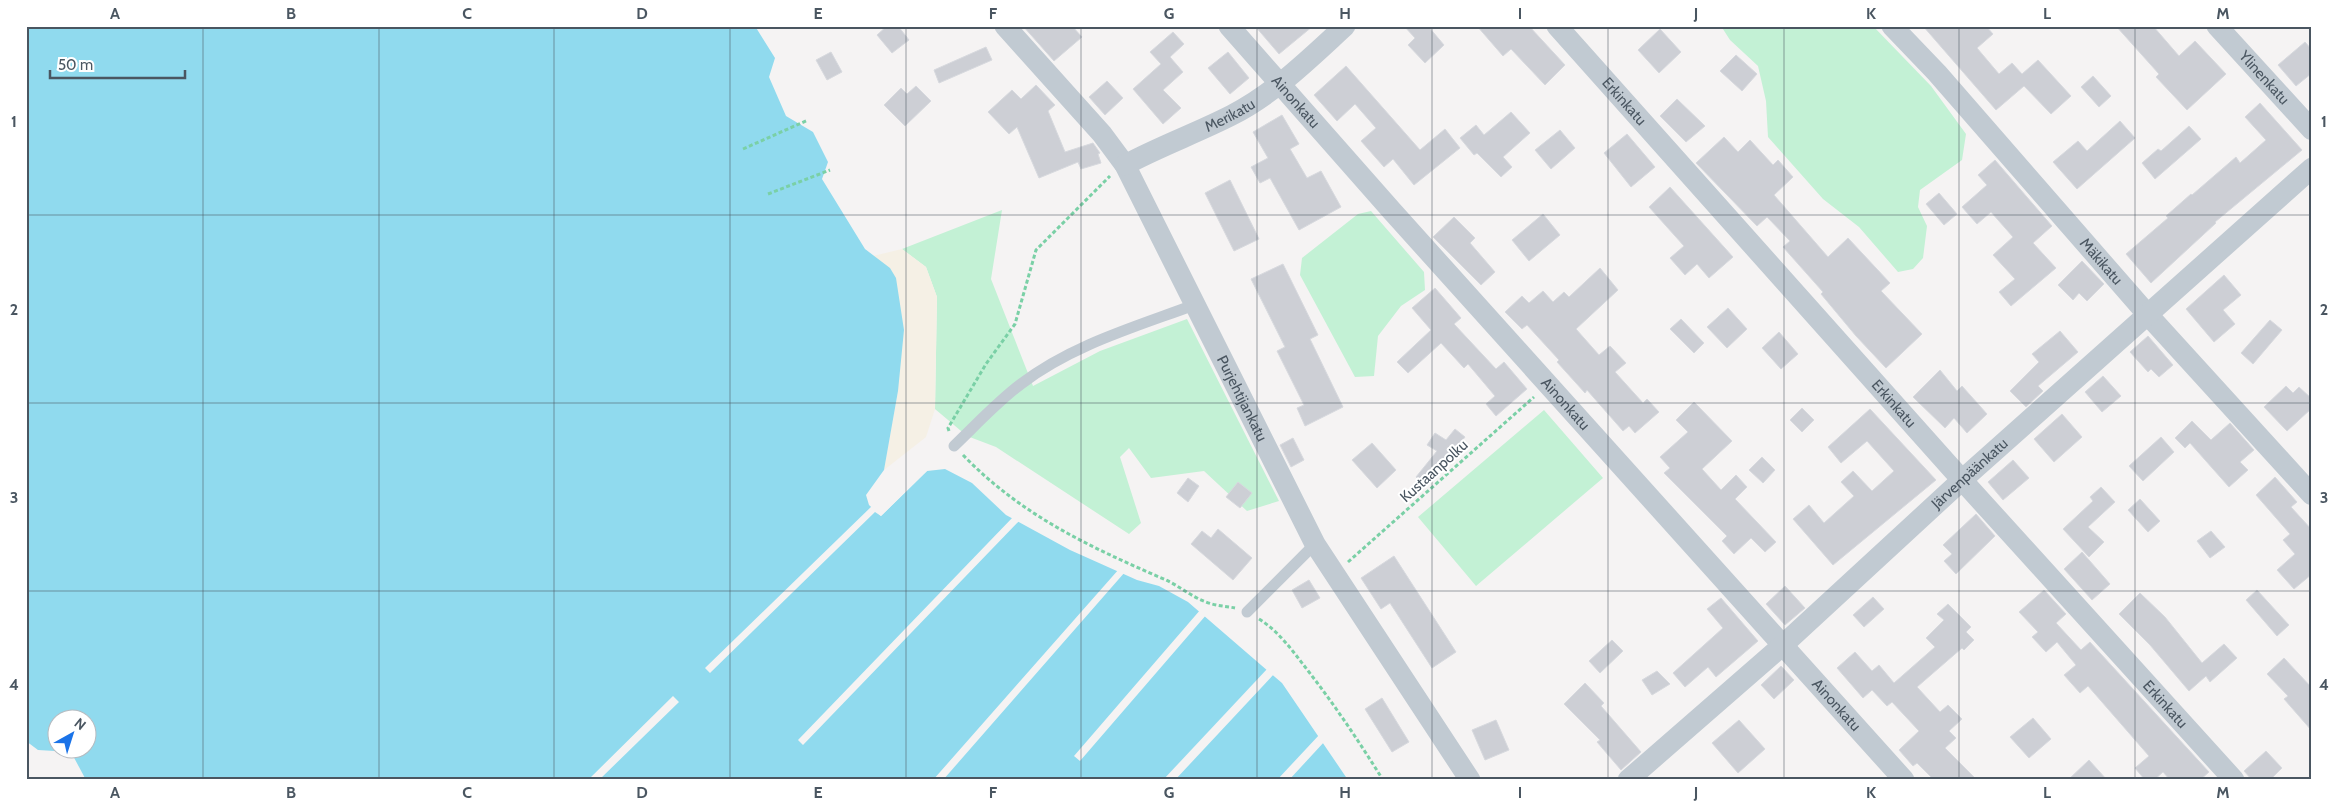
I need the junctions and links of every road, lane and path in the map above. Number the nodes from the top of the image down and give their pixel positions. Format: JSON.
{"nodes":[{"id":1,"x":1004,"y":26,"type":"edge"},
{"id":2,"x":1229,"y":26,"type":"edge"},
{"id":3,"x":1345,"y":26,"type":"edge"},
{"id":4,"x":1557,"y":26,"type":"edge"},
{"id":5,"x":1892,"y":26,"type":"edge"},
{"id":6,"x":2217,"y":26,"type":"edge"},
{"id":7,"x":1281,"y":84,"type":"junction"},
{"id":8,"x":808,"y":120,"type":"dead end"},
{"id":9,"x":2312,"y":130,"type":"edge"},
{"id":10,"x":743,"y":149,"type":"dead end"},
{"id":11,"x":1125,"y":165,"type":"junction"},
{"id":12,"x":2312,"y":168,"type":"edge"},
{"id":13,"x":830,"y":170,"type":"dead end"},
{"id":14,"x":768,"y":194,"type":"dead end"},
{"id":15,"x":1194,"y":305,"type":"junction"},
{"id":16,"x":2148,"y":315,"type":"junction"},
{"id":17,"x":1548,"y":385,"type":"junction"},
{"id":18,"x":954,"y":446,"type":"junction"},
{"id":19,"x":1962,"y":480,"type":"junction"},
{"id":20,"x":2312,"y":495,"type":"edge"},
{"id":21,"x":1315,"y":544,"type":"junction"},
{"id":22,"x":1334,"y":574,"type":"junction"},
{"id":23,"x":1247,"y":612,"type":"junction"},
{"id":24,"x":1783,"y":645,"type":"junction"},
{"id":25,"x":1384,"y":780,"type":"edge"},
{"id":26,"x":1470,"y":780,"type":"edge"},
{"id":27,"x":1628,"y":780,"type":"edge"},
{"id":28,"x":1904,"y":780,"type":"edge"},
{"id":29,"x":2234,"y":780,"type":"edge"}],
"edges":[{"from":1,"to":11,"type":"street","name":"Purjehtijankatu"},
{"from":2,"to":7,"type":"street","name":"Ainonkatu"},
{"from":3,"to":7,"type":"street","name":"Merikatu"},
{"from":4,"to":19,"type":"street","name":"Erkinkatu"},
{"from":5,"to":16,"type":"street","name":"Mäkikatu"},
{"from":6,"to":9,"type":"street","name":"Ylinenkatu"},
{"from":7,"to":11,"type":"street","name":"Merikatu"},
{"from":7,"to":17,"type":"street","name":"Ainonkatu"},
{"from":8,"to":10,"type":"path"},
{"from":11,"to":15,"type":"street","name":"Purjehtijankatu"},
{"from":11,"to":18,"type":"path"},
{"from":12,"to":16,"type":"street","name":"Järvenpäänkatu"},
{"from":13,"to":14,"type":"path"},
{"from":15,"to":18,"type":"lane"},
{"from":15,"to":21,"type":"street","name":"Purjehtijankatu"},
{"from":16,"to":19,"type":"street","name":"Järvenpäänkatu"},
{"from":16,"to":20,"type":"street","name":"Mäkikatu"},
{"from":17,"to":22,"type":"path","name":"Kustaanpolku"},
{"from":17,"to":24,"type":"street","name":"Ainonkatu"},
{"from":18,"to":23,"type":"path"},
{"from":19,"to":24,"type":"street","name":"Järvenpäänkatu"},
{"from":19,"to":29,"type":"street","name":"Erkinkatu"},
{"from":21,"to":22,"type":"street","name":"Purjehtijankatu"},
{"from":21,"to":23,"type":"lane"},
{"from":22,"to":26,"type":"street","name":"Purjehtijankatu"},
{"from":23,"to":25,"type":"path"},
{"from":24,"to":27,"type":"street","name":"Järvenpäänkatu"},
{"from":24,"to":28,"type":"street","name":"Ainonkatu"}]}
